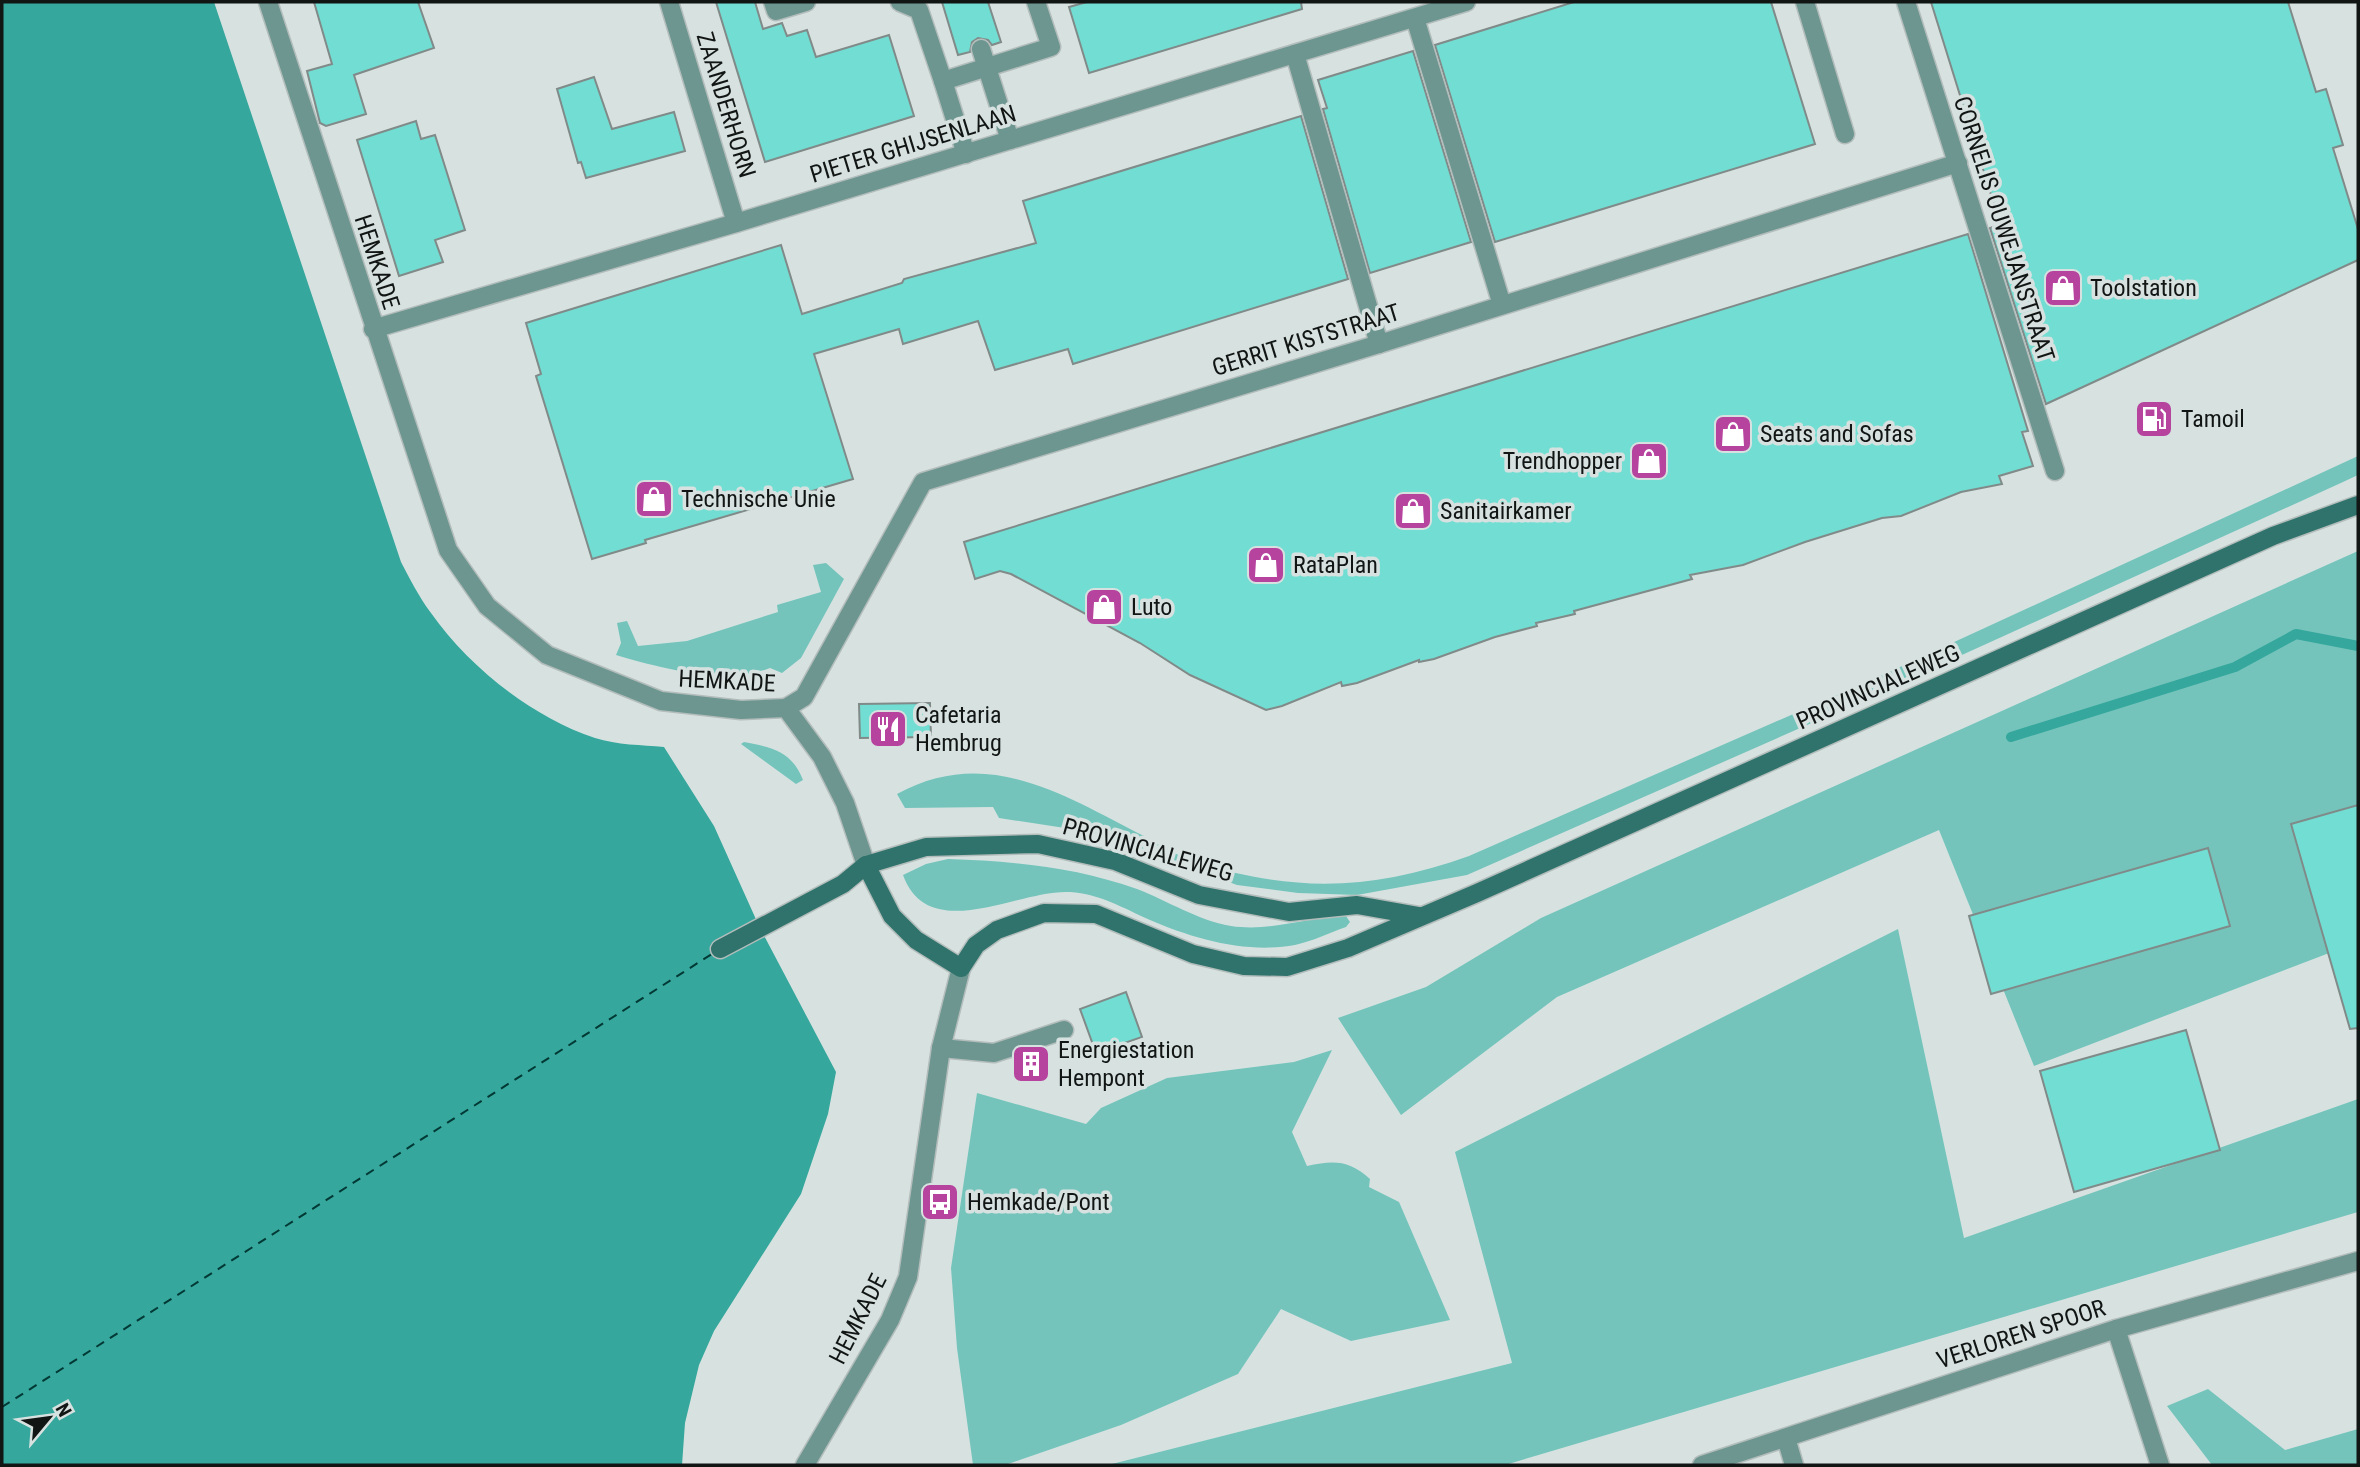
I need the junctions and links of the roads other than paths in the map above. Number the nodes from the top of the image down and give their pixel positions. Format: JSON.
{"nodes":[{"id":1,"x":268,"y":2,"type":"edge"},
{"id":2,"x":669,"y":2,"type":"edge"},
{"id":3,"x":773,"y":2,"type":"edge"},
{"id":4,"x":806,"y":2,"type":"edge"},
{"id":5,"x":900,"y":2,"type":"edge"},
{"id":6,"x":1036,"y":2,"type":"edge"},
{"id":7,"x":1466,"y":2,"type":"edge"},
{"id":8,"x":1805,"y":2,"type":"edge"},
{"id":9,"x":1906,"y":2,"type":"edge"},
{"id":10,"x":1415,"y":18,"type":"junction"},
{"id":11,"x":981,"y":48,"type":"dead end"},
{"id":12,"x":1295,"y":54,"type":"junction"},
{"id":13,"x":986,"y":67,"type":"junction"},
{"id":14,"x":943,"y":81,"type":"junction"},
{"id":15,"x":1845,"y":134,"type":"dead end"},
{"id":16,"x":1010,"y":140,"type":"junction"},
{"id":17,"x":966,"y":154,"type":"junction"},
{"id":18,"x":1958,"y":163,"type":"junction"},
{"id":19,"x":736,"y":223,"type":"junction"},
{"id":20,"x":1502,"y":305,"type":"junction"},
{"id":21,"x":373,"y":329,"type":"junction"},
{"id":22,"x":1379,"y":344,"type":"junction"},
{"id":23,"x":2054,"y":471,"type":"dead end"},
{"id":24,"x":2358,"y":505,"type":"edge"},
{"id":25,"x":786,"y":708,"type":"junction"},
{"id":26,"x":866,"y":865,"type":"junction"},
{"id":27,"x":1419,"y":916,"type":"junction"},
{"id":28,"x":720,"y":949,"type":"dead end"},
{"id":29,"x":961,"y":968,"type":"junction"},
{"id":30,"x":1064,"y":1030,"type":"dead end"},
{"id":31,"x":941,"y":1048,"type":"junction"},
{"id":32,"x":2358,"y":1261,"type":"edge"},
{"id":33,"x":2116,"y":1329,"type":"junction"},
{"id":34,"x":1786,"y":1438,"type":"junction"},
{"id":35,"x":805,"y":1465,"type":"edge"},
{"id":36,"x":1702,"y":1465,"type":"edge"},
{"id":37,"x":1794,"y":1465,"type":"edge"},
{"id":38,"x":2160,"y":1465,"type":"edge"}],
"edges":[{"from":1,"to":21,"type":"street","name":"HEMKADE"},
{"from":2,"to":19,"type":"street","name":"ZAANDERHORN"},
{"from":3,"to":4,"type":"street"},
{"from":5,"to":14,"type":"street"},
{"from":6,"to":13,"type":"street"},
{"from":7,"to":10,"type":"street","name":"PIETER GHIJSENLAAN"},
{"from":8,"to":15,"type":"street"},
{"from":9,"to":18,"type":"street","name":"CORNELIS OUWEJANSTRAAT"},
{"from":10,"to":12,"type":"street","name":"PIETER GHIJSENLAAN"},
{"from":10,"to":20,"type":"street"},
{"from":11,"to":13,"type":"street"},
{"from":12,"to":16,"type":"street","name":"PIETER GHIJSENLAAN"},
{"from":12,"to":22,"type":"street"},
{"from":13,"to":14,"type":"street"},
{"from":13,"to":16,"type":"street"},
{"from":14,"to":17,"type":"street"},
{"from":16,"to":17,"type":"street","name":"PIETER GHIJSENLAAN"},
{"from":17,"to":19,"type":"street","name":"PIETER GHIJSENLAAN"},
{"from":18,"to":20,"type":"street","name":"GERRIT KISTSTRAAT"},
{"from":18,"to":23,"type":"street","name":"CORNELIS OUWEJANSTRAAT"},
{"from":19,"to":21,"type":"street","name":"PIETER GHIJSENLAAN"},
{"from":20,"to":22,"type":"street","name":"GERRIT KISTSTRAAT"},
{"from":21,"to":25,"type":"street","name":"HEMKADE"},
{"from":22,"to":25,"type":"street","name":"GERRIT KISTSTRAAT"},
{"from":24,"to":27,"type":"main road","name":"PROVINCIALEWEG"},
{"from":25,"to":26,"type":"street","name":"HEMKADE"},
{"from":26,"to":27,"type":"main road","name":"PROVINCIALEWEG"},
{"from":26,"to":28,"type":"main road","name":"PROVINCIALEWEG"},
{"from":26,"to":29,"type":"main road","name":"HEMKADE"},
{"from":27,"to":29,"type":"main road","name":"PROVINCIALEWEG"},
{"from":29,"to":31,"type":"street","name":"HEMKADE"},
{"from":30,"to":31,"type":"street"},
{"from":31,"to":35,"type":"street","name":"HEMKADE"},
{"from":32,"to":33,"type":"street","name":"VERLOREN SPOOR"},
{"from":33,"to":34,"type":"street","name":"VERLOREN SPOOR"},
{"from":33,"to":38,"type":"street"},
{"from":34,"to":36,"type":"street","name":"VERLOREN SPOOR"},
{"from":34,"to":37,"type":"street"}]}
